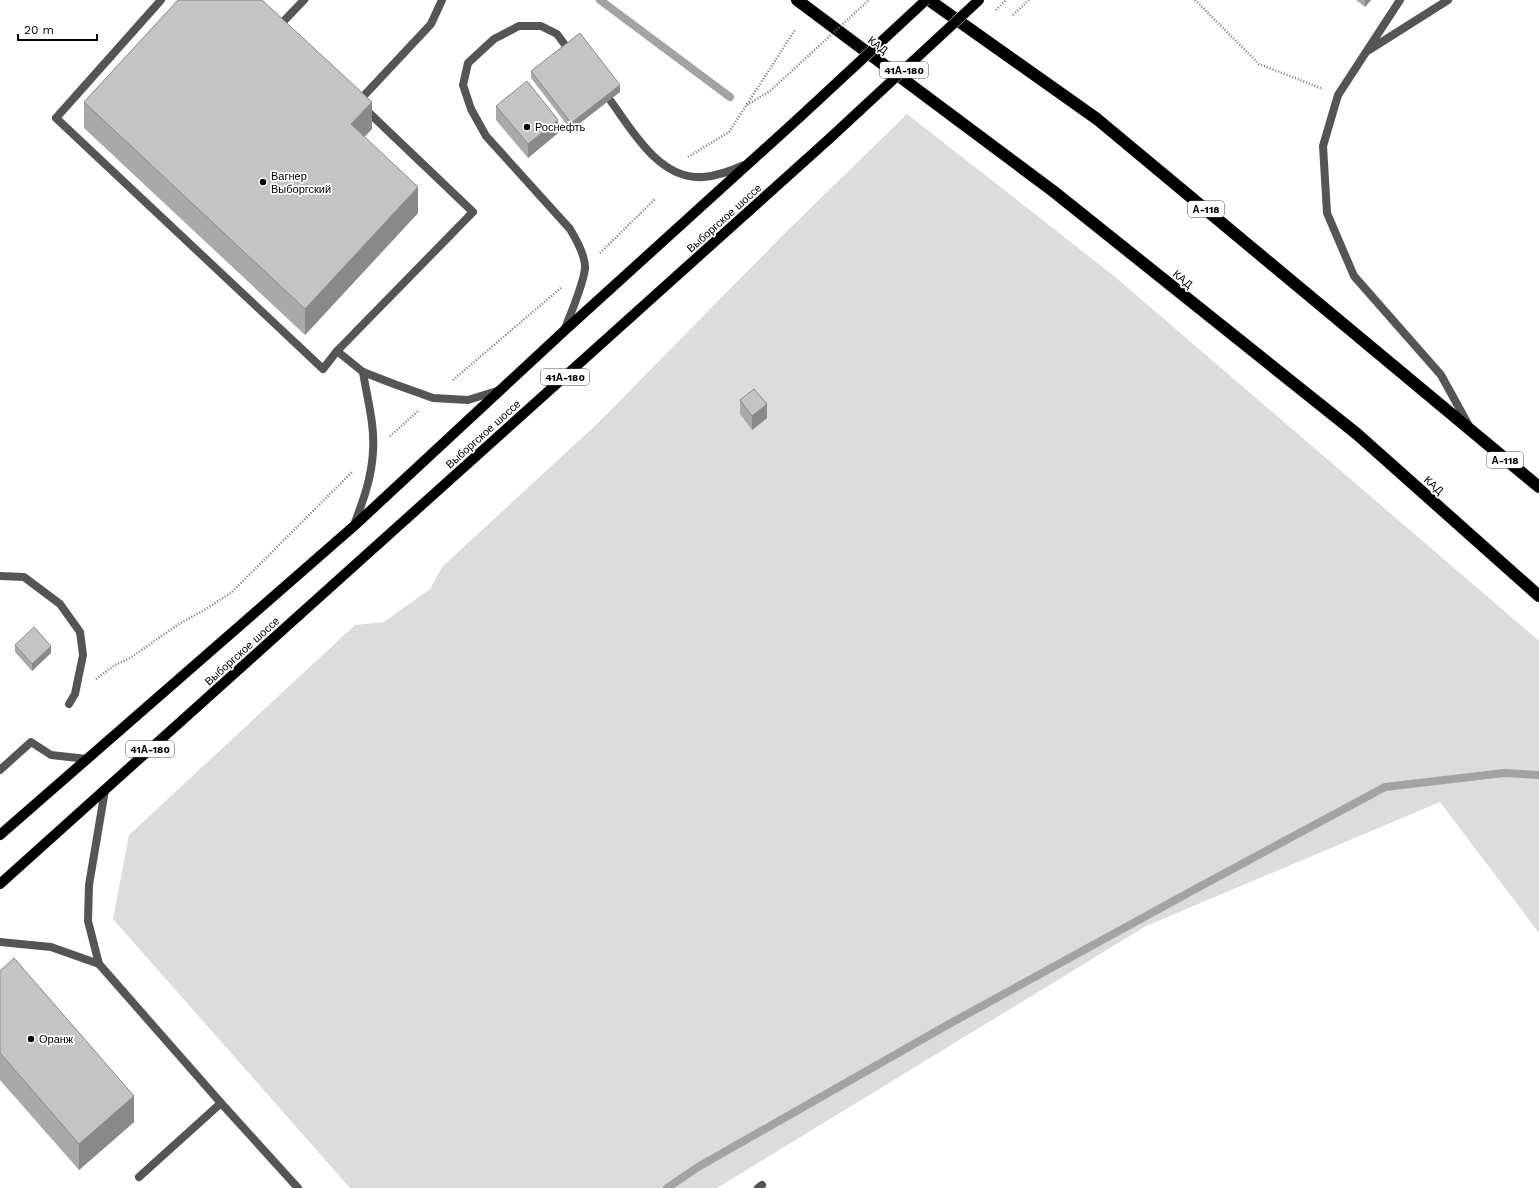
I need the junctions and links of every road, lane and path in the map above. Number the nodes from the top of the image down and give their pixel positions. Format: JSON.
{"nodes":[{"id":1,"x":161,"y":0,"type":"edge"},
{"id":2,"x":304,"y":0,"type":"edge"},
{"id":3,"x":442,"y":0,"type":"edge"},
{"id":4,"x":797,"y":0,"type":"edge"},
{"id":5,"x":869,"y":0,"type":"edge"},
{"id":6,"x":926,"y":0,"type":"edge"},
{"id":7,"x":929,"y":0,"type":"edge"},
{"id":8,"x":979,"y":0,"type":"edge"},
{"id":9,"x":1029,"y":0,"type":"edge"},
{"id":10,"x":1195,"y":0,"type":"edge"},
{"id":11,"x":1400,"y":0,"type":"edge"},
{"id":12,"x":1448,"y":0,"type":"edge"},
{"id":13,"x":1013,"y":15,"type":"dead end"},
{"id":14,"x":795,"y":30,"type":"dead end"},
{"id":15,"x":285,"y":32,"type":"edge"},
{"id":16,"x":568,"y":49,"type":"edge"},
{"id":17,"x":1367,"y":51,"type":"junction"},
{"id":18,"x":1338,"y":95,"type":"junction"},
{"id":19,"x":610,"y":100,"type":"edge"},
{"id":20,"x":745,"y":106,"type":"junction"},
{"id":21,"x":747,"y":164,"type":"junction"},
{"id":22,"x":668,"y":168,"type":"junction"},
{"id":23,"x":564,"y":331,"type":"junction"},
{"id":24,"x":337,"y":351,"type":"junction"},
{"id":25,"x":363,"y":372,"type":"junction"},
{"id":26,"x":502,"y":389,"type":"junction"},
{"id":27,"x":1472,"y":432,"type":"junction"},
{"id":28,"x":1539,"y":487,"type":"edge"},
{"id":29,"x":354,"y":526,"type":"junction"},
{"id":30,"x":0,"y":576,"type":"edge"},
{"id":31,"x":1539,"y":596,"type":"edge"},
{"id":32,"x":69,"y":704,"type":"dead end"},
{"id":33,"x":87,"y":759,"type":"junction"},
{"id":34,"x":0,"y":770,"type":"edge"},
{"id":35,"x":105,"y":790,"type":"junction"},
{"id":36,"x":0,"y":835,"type":"edge"},
{"id":37,"x":0,"y":884,"type":"edge"},
{"id":38,"x":0,"y":942,"type":"edge"},
{"id":39,"x":98,"y":964,"type":"junction"},
{"id":40,"x":221,"y":1103,"type":"junction"},
{"id":41,"x":139,"y":1177,"type":"dead end"},
{"id":42,"x":298,"y":1188,"type":"edge"}],
"edges":[{"from":1,"to":24,"type":"street"},
{"from":2,"to":15,"type":"street"},
{"from":3,"to":24,"type":"street"},
{"from":4,"to":31,"type":"highway","name":"КАД"},
{"from":5,"to":20,"type":"path","bridge":true},
{"from":6,"to":21,"type":"main road","name":"Выборгское шоссе","number":"41А-180","bridge":true},
{"from":7,"to":27,"type":"highway","number":"А-118"},
{"from":8,"to":35,"type":"main road","name":"Выборгское шоссе","number":"41А-180","bridge":true},
{"from":9,"to":13,"type":"path"},
{"from":10,"to":18,"type":"path"},
{"from":11,"to":17,"type":"street"},
{"from":12,"to":17,"type":"street"},
{"from":14,"to":20,"type":"path"},
{"from":16,"to":23,"type":"street"},
{"from":17,"to":18,"type":"street"},
{"from":18,"to":27,"type":"street"},
{"from":19,"to":22,"type":"street"},
{"from":20,"to":22,"type":"path"},
{"from":21,"to":22,"type":"street"},
{"from":21,"to":23,"type":"main road","name":"Выборгское шоссе","number":"41А-180"},
{"from":23,"to":26,"type":"main road","name":"Выборгское шоссе","number":"41А-180"},
{"from":24,"to":25,"type":"street"},
{"from":25,"to":26,"type":"street"},
{"from":25,"to":29,"type":"street"},
{"from":26,"to":29,"type":"main road","name":"Выборгское шоссе","number":"41А-180"},
{"from":27,"to":28,"type":"highway","number":"А-118"},
{"from":29,"to":33,"type":"main road","name":"Выборгское шоссе","number":"41А-180"},
{"from":30,"to":32,"type":"street"},
{"from":33,"to":34,"type":"street"},
{"from":33,"to":36,"type":"main road","name":"Выборгское шоссе","number":"41А-180"},
{"from":35,"to":37,"type":"main road","name":"Выборгское шоссе","number":"41А-180"},
{"from":35,"to":39,"type":"street"},
{"from":38,"to":39,"type":"street"},
{"from":39,"to":40,"type":"street"},
{"from":40,"to":41,"type":"street"},
{"from":40,"to":42,"type":"street"}]}
